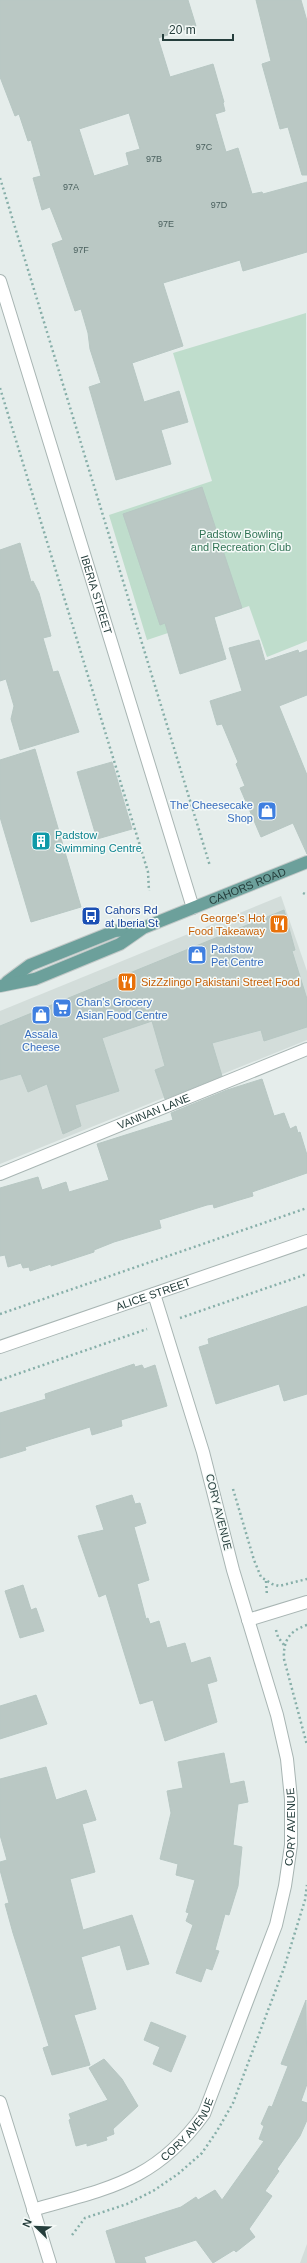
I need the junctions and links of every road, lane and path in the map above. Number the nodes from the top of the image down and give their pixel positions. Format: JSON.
{"nodes":[{"id":1,"x":0,"y":178,"type":"edge"},
{"id":2,"x":0,"y":281,"type":"edge"},
{"id":3,"x":0,"y":388,"type":"edge"},
{"id":4,"x":307,"y":862,"type":"edge"},
{"id":5,"x":210,"y":866,"type":"dead end"},
{"id":6,"x":148,"y":891,"type":"dead end"},
{"id":7,"x":303,"y":893,"type":"dead end"},
{"id":8,"x":307,"y":895,"type":"edge"},
{"id":9,"x":193,"y":908,"type":"junction"},
{"id":10,"x":3,"y":984,"type":"edge"},
{"id":11,"x":307,"y":1049,"type":"edge"},
{"id":12,"x":0,"y":1174,"type":"edge"},
{"id":13,"x":307,"y":1208,"type":"edge"},
{"id":14,"x":307,"y":1241,"type":"edge"},
{"id":15,"x":154,"y":1294,"type":"junction"},
{"id":16,"x":0,"y":1314,"type":"edge"},
{"id":17,"x":179,"y":1318,"type":"dead end"},
{"id":18,"x":182,"y":1326,"type":"dead end"},
{"id":19,"x":0,"y":1347,"type":"edge"},
{"id":20,"x":231,"y":1483,"type":"dead end"},
{"id":21,"x":307,"y":1579,"type":"edge"},
{"id":22,"x":307,"y":1602,"type":"edge"},
{"id":23,"x":248,"y":1620,"type":"junction"},
{"id":24,"x":307,"y":1625,"type":"edge"},
{"id":25,"x":307,"y":1745,"type":"edge"},
{"id":26,"x":0,"y":2102,"type":"edge"},
{"id":27,"x":33,"y":2210,"type":"junction"},
{"id":28,"x":50,"y":2263,"type":"edge"}],
"edges":[{"from":1,"to":5,"type":"path"},
{"from":2,"to":9,"type":"street","name":"IBERIA STREET"},
{"from":3,"to":6,"type":"path"},
{"from":4,"to":9,"type":"main road","name":"CAHORS ROAD"},
{"from":7,"to":8,"type":"path"},
{"from":9,"to":10,"type":"main road","name":"CAHORS ROAD"},
{"from":11,"to":12,"type":"street","name":"VANNAN LANE"},
{"from":13,"to":16,"type":"path"},
{"from":14,"to":15,"type":"street","name":"ALICE STREET"},
{"from":15,"to":19,"type":"street","name":"ALICE STREET"},
{"from":15,"to":23,"type":"street","name":"CORY AVENUE"},
{"from":17,"to":18,"type":"path"},
{"from":20,"to":21,"type":"path"},
{"from":22,"to":23,"type":"street"},
{"from":23,"to":27,"type":"street","name":"CORY AVENUE"},
{"from":24,"to":25,"type":"path"},
{"from":26,"to":27,"type":"street"},
{"from":27,"to":28,"type":"street"}]}
